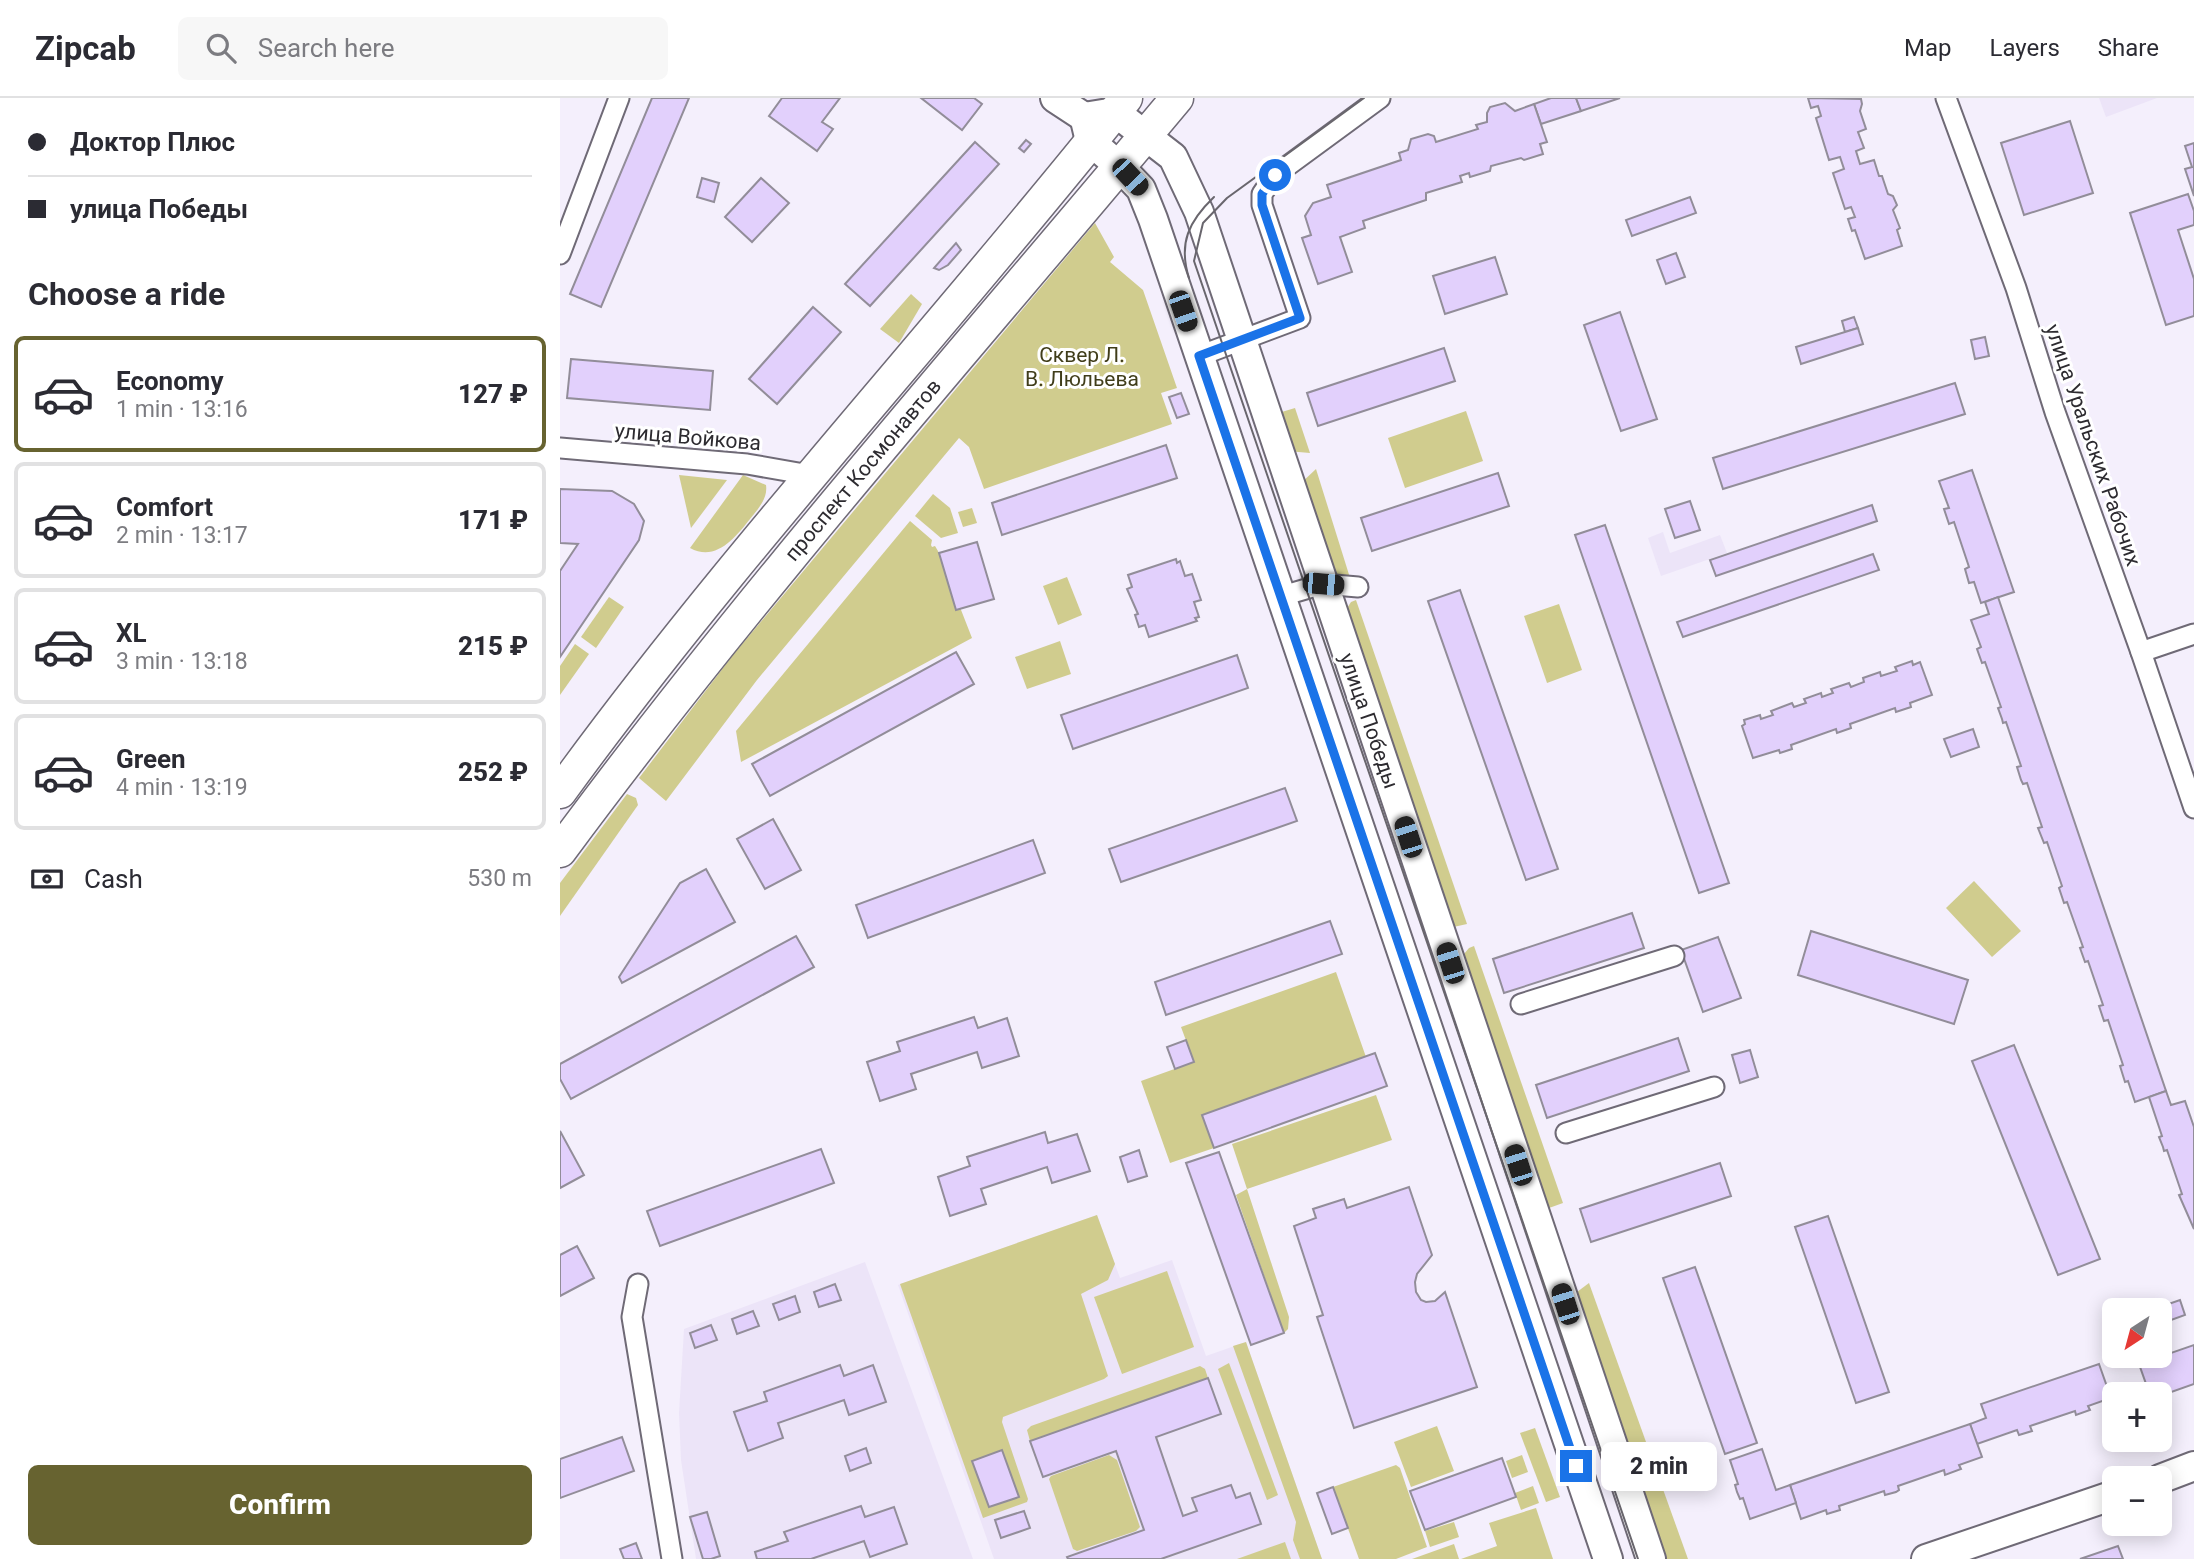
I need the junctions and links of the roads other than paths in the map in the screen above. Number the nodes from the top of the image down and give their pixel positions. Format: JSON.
{"nodes":[{"id":1,"x":619,"y":98,"type":"edge"},
{"id":2,"x":1055,"y":98,"type":"edge"},
{"id":3,"x":1177,"y":98,"type":"edge"},
{"id":4,"x":1380,"y":98,"type":"edge"},
{"id":5,"x":1946,"y":98,"type":"edge"},
{"id":6,"x":1104,"y":117,"type":"edge"},
{"id":7,"x":1146,"y":135,"type":"junction"},
{"id":8,"x":1119,"y":166,"type":"junction"},
{"id":9,"x":560,"y":254,"type":"edge"},
{"id":10,"x":1240,"y":341,"type":"junction"},
{"id":11,"x":1199,"y":356,"type":"junction"},
{"id":12,"x":560,"y":448,"type":"edge"},
{"id":13,"x":810,"y":475,"type":"junction"},
{"id":14,"x":1323,"y":584,"type":"junction"},
{"id":15,"x":1357,"y":587,"type":"dead end"},
{"id":16,"x":1282,"y":596,"type":"junction"},
{"id":17,"x":2194,"y":634,"type":"edge"},
{"id":18,"x":2141,"y":652,"type":"junction"},
{"id":19,"x":560,"y":792,"type":"edge"},
{"id":20,"x":2194,"y":808,"type":"edge"},
{"id":21,"x":560,"y":851,"type":"edge"},
{"id":22,"x":1674,"y":956,"type":"dead end"},
{"id":23,"x":1521,"y":1004,"type":"dead end"},
{"id":24,"x":1714,"y":1087,"type":"dead end"},
{"id":25,"x":1566,"y":1133,"type":"dead end"},
{"id":26,"x":638,"y":1284,"type":"dead end"},
{"id":27,"x":2194,"y":1466,"type":"edge"},
{"id":28,"x":2172,"y":1474,"type":"edge"},
{"id":29,"x":2102,"y":1499,"type":"edge"},
{"id":30,"x":672,"y":1559,"type":"edge"},
{"id":31,"x":1608,"y":1559,"type":"edge"},
{"id":32,"x":1651,"y":1559,"type":"edge"},
{"id":33,"x":1926,"y":1559,"type":"edge"}],
"edges":[{"from":1,"to":9,"type":"street"},
{"from":2,"to":6,"type":"main road"},
{"from":3,"to":7,"type":"main road","name":"проспект Космонавтов"},
{"from":4,"to":10,"type":"street"},
{"from":5,"to":18,"type":"street","name":"улица Уральских Рабочих"},
{"from":6,"to":7,"type":"main road","name":"улица Победы"},
{"from":6,"to":8,"type":"main road","name":"улица Победы"},
{"from":6,"to":13,"type":"main road","name":"проспект Космонавтов"},
{"from":7,"to":8,"type":"main road","name":"проспект Космонавтов"},
{"from":7,"to":10,"type":"main road","name":"улица Победы"},
{"from":8,"to":11,"type":"main road","name":"улица Победы"},
{"from":8,"to":21,"type":"main road","name":"проспект Космонавтов"},
{"from":10,"to":11,"type":"street"},
{"from":10,"to":14,"type":"main road","name":"улица Победы"},
{"from":11,"to":16,"type":"main road","name":"улица Победы"},
{"from":12,"to":13,"type":"street","name":"улица Войкова"},
{"from":13,"to":19,"type":"main road","name":"проспект Космонавтов"},
{"from":14,"to":15,"type":"street"},
{"from":14,"to":16,"type":"street"},
{"from":14,"to":32,"type":"main road","name":"улица Победы"},
{"from":16,"to":31,"type":"main road","name":"улица Победы"},
{"from":17,"to":18,"type":"street"},
{"from":18,"to":20,"type":"street","name":"улица Уральских Рабочих"},
{"from":22,"to":23,"type":"street"},
{"from":24,"to":25,"type":"street"},
{"from":26,"to":30,"type":"street"},
{"from":27,"to":28,"type":"main road"},
{"from":29,"to":33,"type":"main road"}]}
